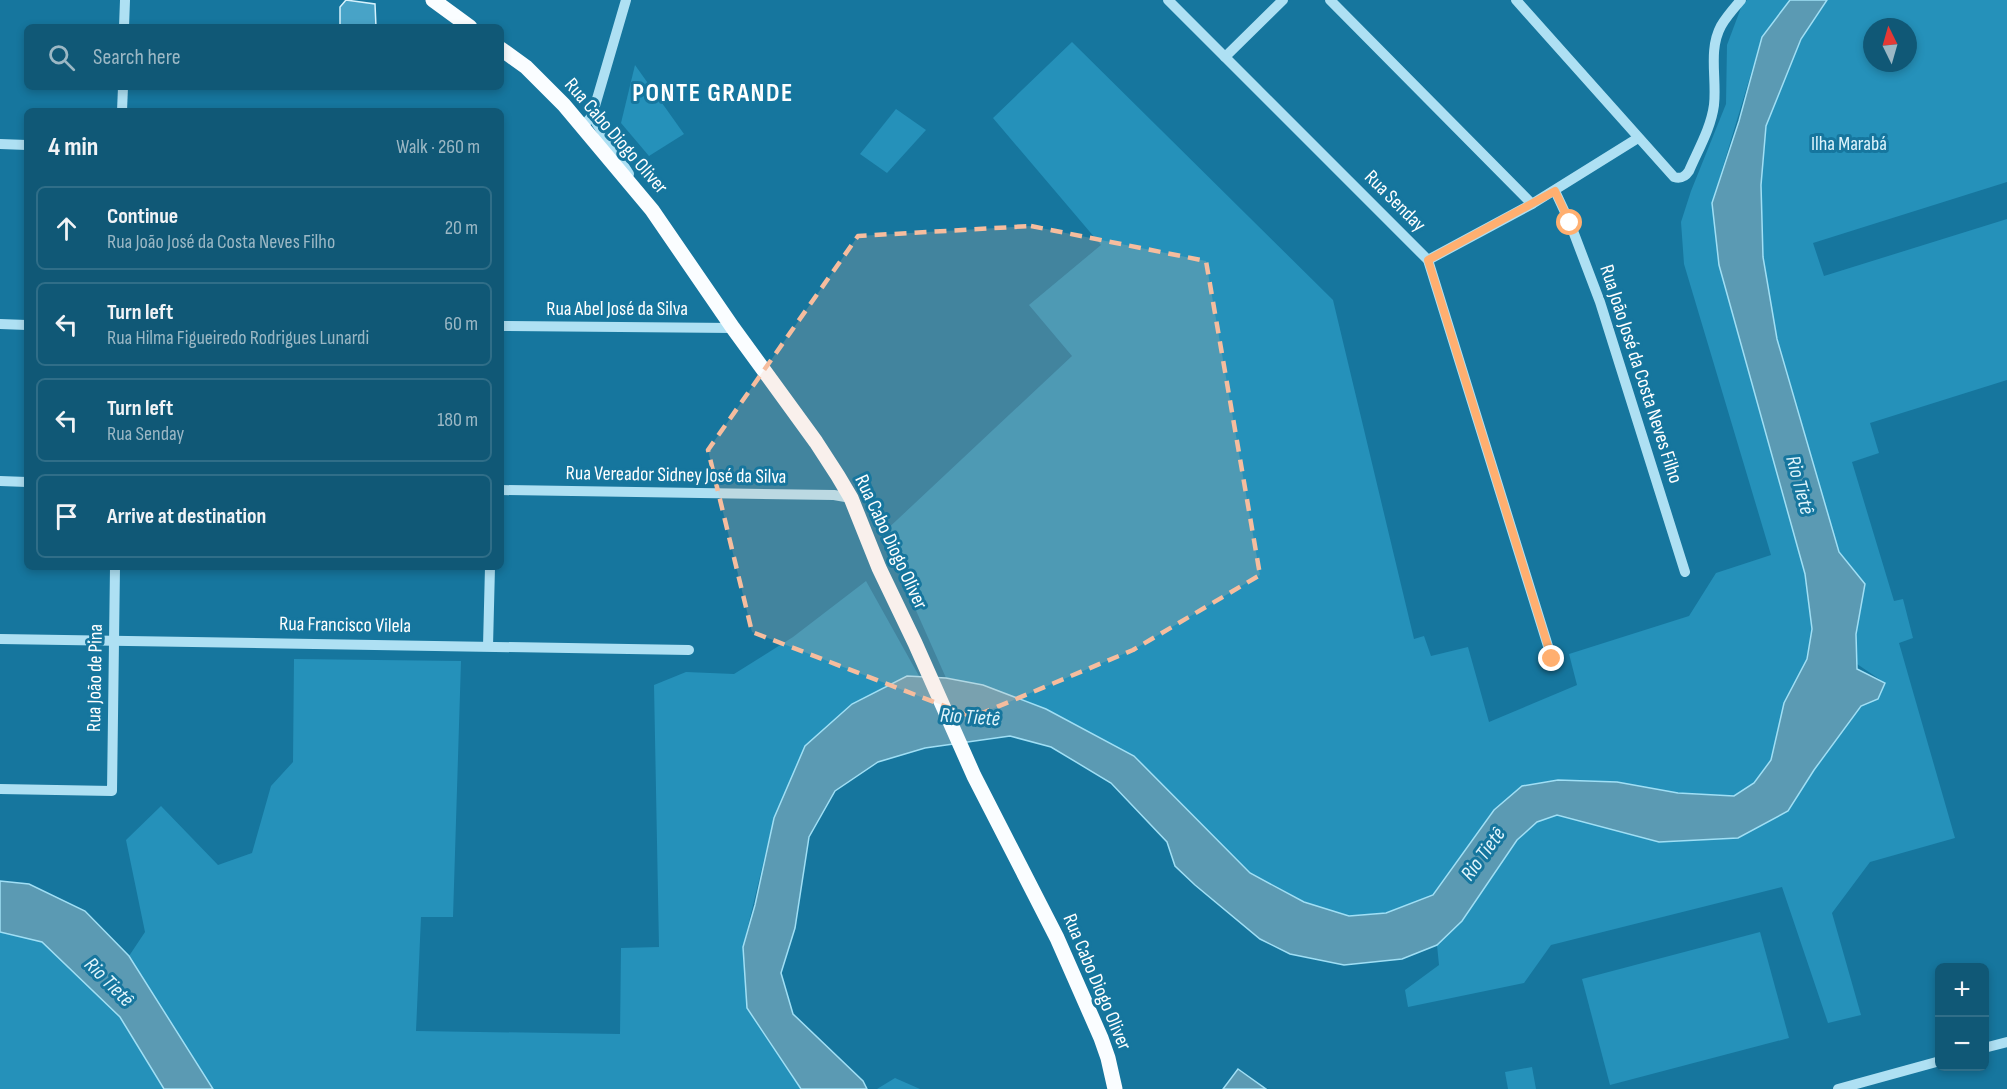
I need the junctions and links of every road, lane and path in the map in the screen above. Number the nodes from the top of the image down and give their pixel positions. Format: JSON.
{"nodes":[{"id":1,"x":125,"y":0,"type":"edge"},
{"id":2,"x":433,"y":0,"type":"edge"},
{"id":3,"x":626,"y":0,"type":"edge"},
{"id":4,"x":1168,"y":0,"type":"edge"},
{"id":5,"x":1283,"y":0,"type":"edge"},
{"id":6,"x":1330,"y":0,"type":"edge"},
{"id":7,"x":1516,"y":0,"type":"edge"},
{"id":8,"x":1734,"y":3,"type":"edge"},
{"id":9,"x":124,"y":24,"type":"edge"},
{"id":10,"x":466,"y":24,"type":"edge"},
{"id":11,"x":504,"y":51,"type":"edge"},
{"id":12,"x":1226,"y":57,"type":"junction"},
{"id":13,"x":123,"y":90,"type":"edge"},
{"id":14,"x":122,"y":108,"type":"edge"},
{"id":15,"x":588,"y":121,"type":"junction"},
{"id":16,"x":1638,"y":138,"type":"junction"},
{"id":17,"x":0,"y":144,"type":"edge"},
{"id":18,"x":24,"y":145,"type":"edge"},
{"id":19,"x":1555,"y":191,"type":"junction"},
{"id":20,"x":1532,"y":204,"type":"junction"},
{"id":21,"x":1428,"y":260,"type":"junction"},
{"id":22,"x":0,"y":324,"type":"edge"},
{"id":23,"x":24,"y":325,"type":"edge"},
{"id":24,"x":504,"y":326,"type":"edge"},
{"id":25,"x":733,"y":328,"type":"junction"},
{"id":26,"x":0,"y":481,"type":"edge"},
{"id":27,"x":24,"y":482,"type":"edge"},
{"id":28,"x":504,"y":490,"type":"edge"},
{"id":29,"x":851,"y":498,"type":"junction"},
{"id":30,"x":115,"y":570,"type":"edge"},
{"id":31,"x":490,"y":570,"type":"edge"},
{"id":32,"x":1684,"y":572,"type":"dead end"},
{"id":33,"x":0,"y":639,"type":"edge"},
{"id":34,"x":114,"y":640,"type":"junction"},
{"id":35,"x":488,"y":646,"type":"junction"},
{"id":36,"x":689,"y":650,"type":"dead end"},
{"id":37,"x":1552,"y":659,"type":"dead end"},
{"id":38,"x":0,"y":789,"type":"edge"},
{"id":39,"x":2007,"y":1042,"type":"edge"},
{"id":40,"x":1989,"y":1047,"type":"edge"},
{"id":41,"x":1935,"y":1062,"type":"edge"},
{"id":42,"x":1115,"y":1089,"type":"edge"},
{"id":43,"x":1838,"y":1089,"type":"edge"}],
"edges":[{"from":1,"to":9,"type":"street"},
{"from":2,"to":10,"type":"main road"},
{"from":3,"to":15,"type":"street"},
{"from":4,"to":12,"type":"street","name":"Rua Senday"},
{"from":5,"to":12,"type":"street"},
{"from":6,"to":20,"type":"street"},
{"from":7,"to":16,"type":"street"},
{"from":8,"to":16,"type":"street"},
{"from":11,"to":15,"type":"main road","name":"Rua Cabo Diogo Oliver"},
{"from":12,"to":21,"type":"street","name":"Rua Senday"},
{"from":13,"to":14,"type":"street"},
{"from":15,"to":25,"type":"main road","name":"Rua Cabo Diogo Oliver"},
{"from":16,"to":19,"type":"street"},
{"from":17,"to":18,"type":"street"},
{"from":19,"to":20,"type":"street"},
{"from":19,"to":32,"type":"street","name":"Rua João José da Costa Neves Filho"},
{"from":20,"to":21,"type":"street"},
{"from":21,"to":37,"type":"street","name":"Rua Senday"},
{"from":22,"to":23,"type":"street"},
{"from":24,"to":25,"type":"street","name":"Rua Abel José da Silva"},
{"from":25,"to":29,"type":"main road","name":"Rua Cabo Diogo Oliver"},
{"from":26,"to":27,"type":"street"},
{"from":28,"to":29,"type":"street","name":"Rua Vereador Sidney José da Silva"},
{"from":29,"to":42,"type":"main road","name":"Rua Cabo Diogo Oliver"},
{"from":30,"to":34,"type":"street","name":"Rua João de Pina"},
{"from":31,"to":35,"type":"street"},
{"from":33,"to":34,"type":"street","name":"Rua Francisco Vilela"},
{"from":34,"to":35,"type":"street","name":"Rua Francisco Vilela"},
{"from":34,"to":38,"type":"street","name":"Rua João de Pina"},
{"from":35,"to":36,"type":"street","name":"Rua Francisco Vilela"},
{"from":39,"to":40,"type":"street"},
{"from":41,"to":43,"type":"street"}]}
